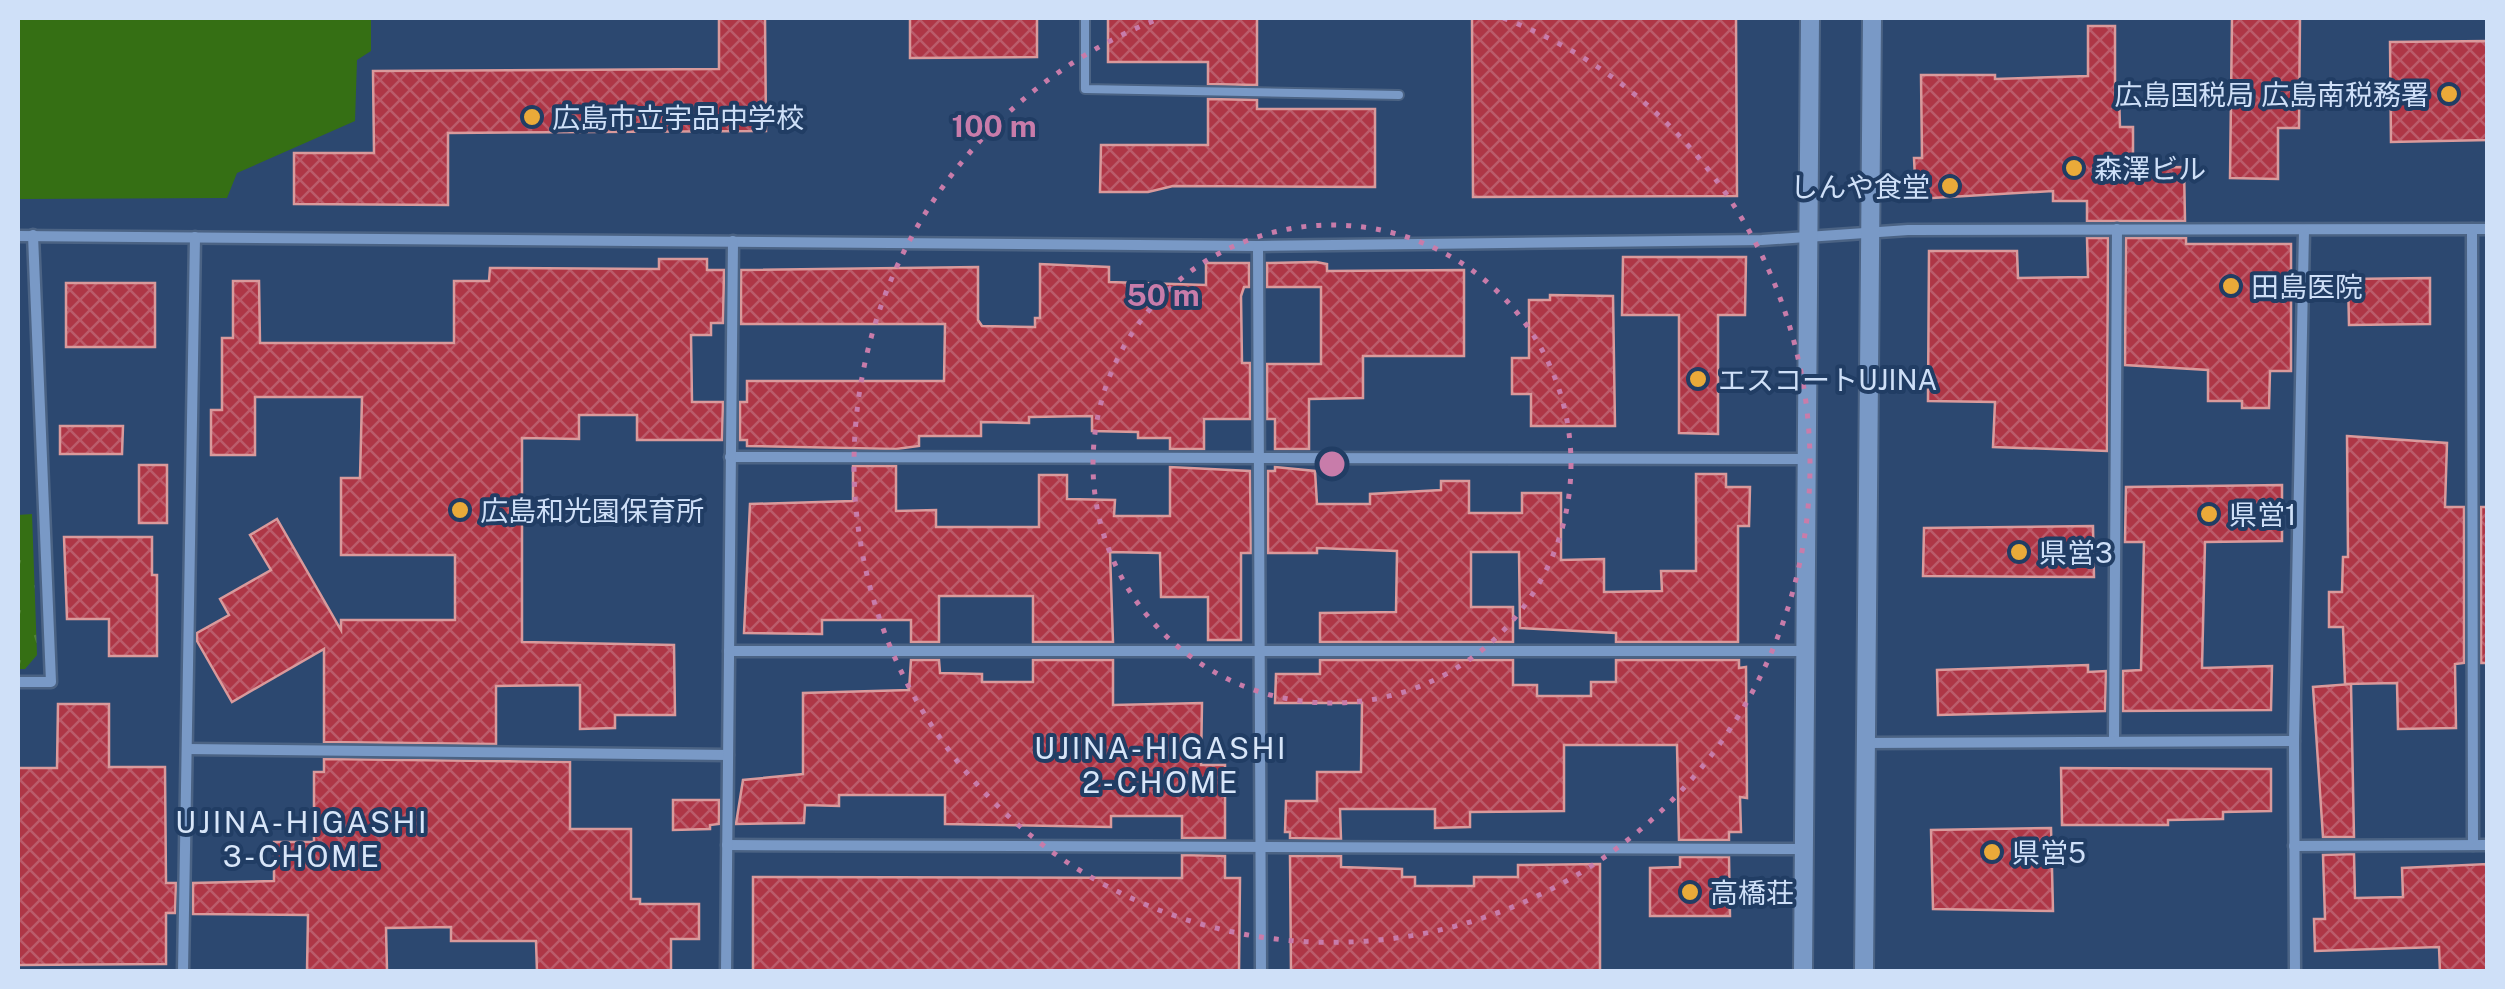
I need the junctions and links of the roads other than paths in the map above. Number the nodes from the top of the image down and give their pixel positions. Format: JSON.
{"nodes":[{"id":1,"x":1085,"y":18,"type":"edge"},
{"id":2,"x":1810,"y":18,"type":"edge"},
{"id":3,"x":1872,"y":18,"type":"edge"},
{"id":4,"x":1400,"y":94,"type":"dead end"},
{"id":5,"x":2117,"y":229,"type":"junction"},
{"id":6,"x":2472,"y":229,"type":"junction"},
{"id":7,"x":2488,"y":229,"type":"edge"},
{"id":8,"x":2304,"y":230,"type":"junction"},
{"id":9,"x":1870,"y":232,"type":"junction"},
{"id":10,"x":34,"y":235,"type":"junction"},
{"id":11,"x":18,"y":236,"type":"edge"},
{"id":12,"x":1808,"y":236,"type":"junction"},
{"id":13,"x":195,"y":237,"type":"junction"},
{"id":14,"x":732,"y":240,"type":"junction"},
{"id":15,"x":1258,"y":246,"type":"junction"},
{"id":16,"x":2488,"y":417,"type":"edge"},
{"id":17,"x":2472,"y":418,"type":"junction"},
{"id":18,"x":1262,"y":456,"type":"junction"},
{"id":19,"x":730,"y":457,"type":"junction"},
{"id":20,"x":1808,"y":458,"type":"junction"},
{"id":21,"x":1806,"y":650,"type":"junction"},
{"id":22,"x":729,"y":652,"type":"junction"},
{"id":23,"x":1261,"y":652,"type":"junction"},
{"id":24,"x":18,"y":682,"type":"edge"},
{"id":25,"x":2114,"y":741,"type":"junction"},
{"id":26,"x":2294,"y":741,"type":"junction"},
{"id":27,"x":1865,"y":742,"type":"junction"},
{"id":28,"x":187,"y":749,"type":"junction"},
{"id":29,"x":728,"y":754,"type":"junction"},
{"id":30,"x":2474,"y":845,"type":"junction"},
{"id":31,"x":2488,"y":845,"type":"edge"},
{"id":32,"x":727,"y":846,"type":"junction"},
{"id":33,"x":1261,"y":846,"type":"junction"},
{"id":34,"x":2294,"y":846,"type":"junction"},
{"id":35,"x":1805,"y":849,"type":"junction"},
{"id":36,"x":183,"y":972,"type":"edge"},
{"id":37,"x":726,"y":972,"type":"edge"},
{"id":38,"x":1261,"y":972,"type":"edge"},
{"id":39,"x":1803,"y":972,"type":"edge"},
{"id":40,"x":1864,"y":972,"type":"edge"},
{"id":41,"x":2295,"y":972,"type":"edge"}],
"edges":[{"from":1,"to":4,"type":"lane"},
{"from":2,"to":12,"type":"street"},
{"from":3,"to":9,"type":"street"},
{"from":5,"to":8,"type":"street"},
{"from":5,"to":9,"type":"street"},
{"from":5,"to":25,"type":"street"},
{"from":6,"to":7,"type":"street"},
{"from":6,"to":8,"type":"street"},
{"from":6,"to":17,"type":"street"},
{"from":8,"to":26,"type":"street"},
{"from":9,"to":12,"type":"street"},
{"from":9,"to":27,"type":"street"},
{"from":10,"to":11,"type":"street"},
{"from":10,"to":13,"type":"street"},
{"from":10,"to":24,"type":"street"},
{"from":12,"to":15,"type":"street"},
{"from":12,"to":20,"type":"street"},
{"from":13,"to":14,"type":"street"},
{"from":13,"to":28,"type":"street"},
{"from":14,"to":15,"type":"street"},
{"from":14,"to":19,"type":"street"},
{"from":15,"to":18,"type":"street"},
{"from":16,"to":17,"type":"street"},
{"from":17,"to":30,"type":"street"},
{"from":18,"to":19,"type":"street"},
{"from":18,"to":20,"type":"street"},
{"from":18,"to":23,"type":"street"},
{"from":19,"to":22,"type":"street"},
{"from":20,"to":21,"type":"street"},
{"from":21,"to":23,"type":"street"},
{"from":21,"to":35,"type":"street"},
{"from":22,"to":23,"type":"street"},
{"from":22,"to":29,"type":"street"},
{"from":23,"to":33,"type":"street"},
{"from":25,"to":26,"type":"street"},
{"from":25,"to":27,"type":"street"},
{"from":26,"to":34,"type":"street"},
{"from":27,"to":40,"type":"street"},
{"from":28,"to":29,"type":"street"},
{"from":28,"to":36,"type":"street"},
{"from":29,"to":32,"type":"street"},
{"from":30,"to":31,"type":"street"},
{"from":30,"to":34,"type":"street"},
{"from":32,"to":33,"type":"street"},
{"from":32,"to":37,"type":"street"},
{"from":33,"to":35,"type":"street"},
{"from":33,"to":38,"type":"street"},
{"from":34,"to":41,"type":"street"},
{"from":35,"to":39,"type":"street"}]}
